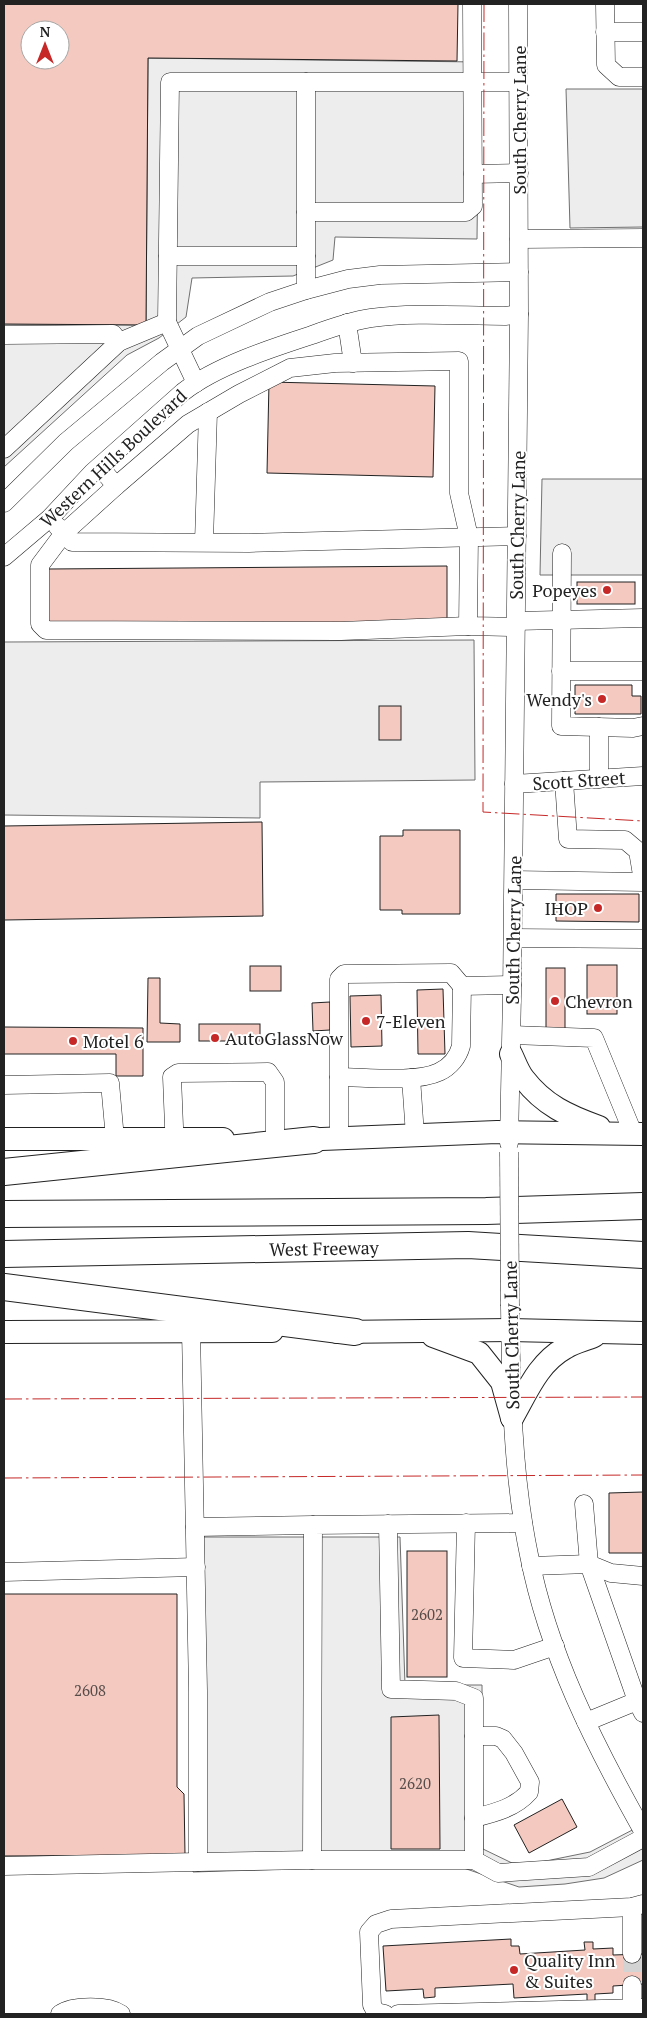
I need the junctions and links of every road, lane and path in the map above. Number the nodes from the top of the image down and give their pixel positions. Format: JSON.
{"nodes":[{"id":1,"x":472,"y":4,"type":"edge"},
{"id":2,"x":518,"y":4,"type":"edge"},
{"id":3,"x":605,"y":4,"type":"edge"},
{"id":4,"x":605,"y":32,"type":"junction"},
{"id":5,"x":643,"y":32,"type":"edge"},
{"id":6,"x":643,"y":77,"type":"edge"},
{"id":7,"x":306,"y":82,"type":"junction"},
{"id":8,"x":473,"y":82,"type":"junction"},
{"id":9,"x":518,"y":82,"type":"junction"},
{"id":10,"x":519,"y":172,"type":"junction"},
{"id":11,"x":473,"y":174,"type":"junction"},
{"id":12,"x":306,"y":212,"type":"junction"},
{"id":13,"x":643,"y":238,"type":"edge"},
{"id":14,"x":519,"y":239,"type":"junction"},
{"id":15,"x":168,"y":256,"type":"junction"},
{"id":16,"x":306,"y":256,"type":"junction"},
{"id":17,"x":519,"y":272,"type":"junction"},
{"id":18,"x":306,"y":290,"type":"junction"},
{"id":19,"x":519,"y":314,"type":"junction"},
{"id":20,"x":167,"y":322,"type":"junction"},
{"id":21,"x":347,"y":323,"type":"junction"},
{"id":22,"x":4,"y":335,"type":"edge"},
{"id":23,"x":119,"y":342,"type":"junction"},
{"id":24,"x":179,"y":349,"type":"junction"},
{"id":25,"x":353,"y":363,"type":"junction"},
{"id":26,"x":196,"y":383,"type":"junction"},
{"id":27,"x":171,"y":404,"type":"junction"},
{"id":28,"x":208,"y":412,"type":"junction"},
{"id":29,"x":188,"y":424,"type":"junction"},
{"id":30,"x":4,"y":449,"type":"edge"},
{"id":31,"x":100,"y":466,"type":"junction"},
{"id":32,"x":116,"y":486,"type":"junction"},
{"id":33,"x":4,"y":503,"type":"edge"},
{"id":34,"x":50,"y":518,"type":"junction"},
{"id":35,"x":64,"y":533,"type":"junction"},
{"id":36,"x":517,"y":536,"type":"junction"},
{"id":37,"x":469,"y":537,"type":"junction"},
{"id":38,"x":204,"y":542,"type":"junction"},
{"id":39,"x":562,"y":553,"type":"dead end"},
{"id":40,"x":4,"y":557,"type":"edge"},
{"id":41,"x":643,"y":618,"type":"edge"},
{"id":42,"x":562,"y":619,"type":"junction"},
{"id":43,"x":516,"y":624,"type":"junction"},
{"id":44,"x":468,"y":626,"type":"junction"},
{"id":45,"x":561,"y":671,"type":"junction"},
{"id":46,"x":643,"y":671,"type":"edge"},
{"id":47,"x":643,"y":726,"type":"edge"},
{"id":48,"x":599,"y":727,"type":"junction"},
{"id":49,"x":643,"y":776,"type":"edge"},
{"id":50,"x":599,"y":779,"type":"junction"},
{"id":51,"x":564,"y":781,"type":"junction"},
{"id":52,"x":514,"y":784,"type":"junction"},
{"id":53,"x":514,"y":880,"type":"junction"},
{"id":54,"x":643,"y":882,"type":"edge"},
{"id":55,"x":513,"y":938,"type":"junction"},
{"id":56,"x":643,"y":939,"type":"edge"},
{"id":57,"x":462,"y":986,"type":"junction"},
{"id":58,"x":512,"y":986,"type":"junction"},
{"id":59,"x":511,"y":1045,"type":"junction"},
{"id":60,"x":338,"y":1077,"type":"junction"},
{"id":61,"x":411,"y":1078,"type":"junction"},
{"id":62,"x":4,"y":1085,"type":"edge"},
{"id":63,"x":631,"y":1133,"type":"edge"},
{"id":64,"x":415,"y":1136,"type":"junction"},
{"id":65,"x":4,"y":1139,"type":"edge"},
{"id":66,"x":115,"y":1139,"type":"junction"},
{"id":67,"x":326,"y":1139,"type":"junction"},
{"id":68,"x":275,"y":1141,"type":"junction"},
{"id":69,"x":509,"y":1142,"type":"junction"},
{"id":70,"x":174,"y":1146,"type":"junction"},
{"id":71,"x":4,"y":1172,"type":"edge"},
{"id":72,"x":643,"y":1206,"type":"edge"},
{"id":73,"x":4,"y":1214,"type":"edge"},
{"id":74,"x":4,"y":1254,"type":"edge"},
{"id":75,"x":643,"y":1255,"type":"edge"},
{"id":76,"x":4,"y":1287,"type":"edge"},
{"id":77,"x":191,"y":1330,"type":"junction"},
{"id":78,"x":510,"y":1330,"type":"junction"},
{"id":79,"x":420,"y":1331,"type":"junction"},
{"id":80,"x":4,"y":1332,"type":"edge"},
{"id":81,"x":355,"y":1332,"type":"junction"},
{"id":82,"x":605,"y":1332,"type":"junction"},
{"id":83,"x":643,"y":1333,"type":"edge"},
{"id":84,"x":512,"y":1418,"type":"junction"},
{"id":85,"x":584,"y":1504,"type":"dead end"},
{"id":86,"x":466,"y":1523,"type":"junction"},
{"id":87,"x":523,"y":1523,"type":"junction"},
{"id":88,"x":388,"y":1524,"type":"junction"},
{"id":89,"x":313,"y":1525,"type":"junction"},
{"id":90,"x":195,"y":1527,"type":"junction"},
{"id":91,"x":589,"y":1564,"type":"junction"},
{"id":92,"x":531,"y":1566,"type":"junction"},
{"id":93,"x":196,"y":1567,"type":"junction"},
{"id":94,"x":4,"y":1572,"type":"edge"},
{"id":95,"x":643,"y":1576,"type":"edge"},
{"id":96,"x":555,"y":1646,"type":"junction"},
{"id":97,"x":640,"y":1707,"type":"edge"},
{"id":98,"x":586,"y":1722,"type":"junction"},
{"id":99,"x":474,"y":1736,"type":"junction"},
{"id":100,"x":474,"y":1818,"type":"junction"},
{"id":101,"x":643,"y":1831,"type":"edge"},
{"id":102,"x":643,"y":1838,"type":"edge"},
{"id":103,"x":312,"y":1860,"type":"junction"},
{"id":104,"x":474,"y":1860,"type":"junction"},
{"id":105,"x":198,"y":1862,"type":"junction"},
{"id":106,"x":4,"y":1866,"type":"edge"},
{"id":107,"x":638,"y":1906,"type":"edge"},
{"id":108,"x":632,"y":1954,"type":"tunnel mouth"},
{"id":109,"x":632,"y":1985,"type":"tunnel mouth"},
{"id":110,"x":638,"y":2008,"type":"edge"},
{"id":111,"x":60,"y":2014,"type":"edge"},
{"id":112,"x":121,"y":2014,"type":"edge"},
{"id":113,"x":385,"y":2014,"type":"edge"},
{"id":114,"x":398,"y":2014,"type":"edge"}],
"edges":[{"from":1,"to":8,"type":"street"},
{"from":2,"to":9,"type":"street","name":"South Cherry Lane"},
{"from":3,"to":4,"type":"street"},
{"from":4,"to":5,"type":"street"},
{"from":4,"to":6,"type":"street"},
{"from":7,"to":8,"type":"street"},
{"from":7,"to":12,"type":"street"},
{"from":7,"to":15,"type":"street"},
{"from":8,"to":9,"type":"street"},
{"from":8,"to":11,"type":"street"},
{"from":9,"to":10,"type":"street","name":"South Cherry Lane"},
{"from":10,"to":11,"type":"street"},
{"from":10,"to":14,"type":"street","name":"South Cherry Lane"},
{"from":11,"to":12,"type":"street"},
{"from":12,"to":16,"type":"street"},
{"from":13,"to":14,"type":"street"},
{"from":14,"to":17,"type":"street","name":"South Cherry Lane"},
{"from":15,"to":16,"type":"street"},
{"from":15,"to":20,"type":"street"},
{"from":16,"to":18,"type":"street"},
{"from":17,"to":18,"type":"street"},
{"from":17,"to":19,"type":"street","name":"South Cherry Lane"},
{"from":18,"to":24,"type":"street"},
{"from":19,"to":21,"type":"street","name":"Western Hills Boulevard"},
{"from":19,"to":36,"type":"street","name":"South Cherry Lane"},
{"from":20,"to":23,"type":"street"},
{"from":20,"to":24,"type":"street"},
{"from":21,"to":25,"type":"street"},
{"from":21,"to":26,"type":"street","name":"Western Hills Boulevard"},
{"from":22,"to":23,"type":"street"},
{"from":23,"to":30,"type":"street"},
{"from":24,"to":26,"type":"street"},
{"from":24,"to":33,"type":"street"},
{"from":25,"to":28,"type":"street"},
{"from":25,"to":37,"type":"street"},
{"from":26,"to":27,"type":"street","name":"Western Hills Boulevard"},
{"from":27,"to":29,"type":"street"},
{"from":27,"to":31,"type":"street","name":"Western Hills Boulevard"},
{"from":28,"to":29,"type":"street"},
{"from":28,"to":38,"type":"street"},
{"from":29,"to":32,"type":"street"},
{"from":31,"to":32,"type":"street"},
{"from":31,"to":34,"type":"street","name":"Western Hills Boulevard"},
{"from":32,"to":35,"type":"street"},
{"from":34,"to":35,"type":"street"},
{"from":34,"to":40,"type":"street","name":"Western Hills Boulevard"},
{"from":35,"to":38,"type":"street"},
{"from":35,"to":44,"type":"street"},
{"from":36,"to":37,"type":"street"},
{"from":36,"to":43,"type":"street","name":"South Cherry Lane"},
{"from":37,"to":38,"type":"street"},
{"from":37,"to":44,"type":"street"},
{"from":39,"to":42,"type":"street"},
{"from":41,"to":42,"type":"street"},
{"from":42,"to":43,"type":"street"},
{"from":42,"to":45,"type":"street"},
{"from":43,"to":44,"type":"street"},
{"from":43,"to":52,"type":"street","name":"South Cherry Lane"},
{"from":45,"to":46,"type":"street"},
{"from":45,"to":48,"type":"street"},
{"from":47,"to":48,"type":"street"},
{"from":48,"to":50,"type":"street"},
{"from":49,"to":50,"type":"street","name":"Scott Street"},
{"from":50,"to":51,"type":"street","name":"Scott Street"},
{"from":51,"to":52,"type":"street","name":"Scott Street"},
{"from":51,"to":54,"type":"street"},
{"from":52,"to":53,"type":"street","name":"South Cherry Lane"},
{"from":53,"to":54,"type":"street"},
{"from":53,"to":55,"type":"street","name":"South Cherry Lane"},
{"from":55,"to":56,"type":"street"},
{"from":55,"to":58,"type":"street","name":"South Cherry Lane"},
{"from":57,"to":58,"type":"street"},
{"from":57,"to":60,"type":"street"},
{"from":57,"to":61,"type":"street"},
{"from":58,"to":59,"type":"street","name":"South Cherry Lane"},
{"from":59,"to":63,"type":"main road"},
{"from":59,"to":63,"type":"street"},
{"from":59,"to":69,"type":"street","name":"South Cherry Lane"},
{"from":60,"to":61,"type":"street"},
{"from":60,"to":67,"type":"street"},
{"from":61,"to":64,"type":"street"},
{"from":62,"to":66,"type":"street"},
{"from":63,"to":69,"type":"main road"},
{"from":64,"to":67,"type":"main road"},
{"from":64,"to":69,"type":"main road"},
{"from":65,"to":66,"type":"main road"},
{"from":66,"to":70,"type":"main road"},
{"from":67,"to":68,"type":"highway"},
{"from":68,"to":70,"type":"highway"},
{"from":68,"to":70,"type":"street"},
{"from":69,"to":78,"type":"street","name":"South Cherry Lane","bridge":true},
{"from":70,"to":71,"type":"highway"},
{"from":72,"to":73,"type":"highway","name":"West Freeway"},
{"from":74,"to":75,"type":"highway","name":"West Freeway"},
{"from":76,"to":81,"type":"highway"},
{"from":77,"to":80,"type":"main road"},
{"from":77,"to":81,"type":"main road"},
{"from":77,"to":90,"type":"street"},
{"from":78,"to":79,"type":"main road"},
{"from":78,"to":82,"type":"main road"},
{"from":78,"to":84,"type":"street","name":"South Cherry Lane"},
{"from":79,"to":81,"type":"main road"},
{"from":79,"to":84,"type":"main road"},
{"from":82,"to":83,"type":"main road"},
{"from":82,"to":84,"type":"main road"},
{"from":84,"to":87,"type":"street","name":"South Cherry Lane"},
{"from":85,"to":91,"type":"street"},
{"from":86,"to":87,"type":"street"},
{"from":86,"to":88,"type":"street"},
{"from":86,"to":96,"type":"street"},
{"from":87,"to":92,"type":"street","name":"South Cherry Lane"},
{"from":88,"to":89,"type":"street"},
{"from":88,"to":99,"type":"street"},
{"from":89,"to":90,"type":"street"},
{"from":89,"to":103,"type":"street"},
{"from":90,"to":93,"type":"street"},
{"from":91,"to":92,"type":"street"},
{"from":91,"to":95,"type":"street"},
{"from":91,"to":97,"type":"street"},
{"from":92,"to":96,"type":"street","name":"South Cherry Lane"},
{"from":93,"to":94,"type":"street"},
{"from":93,"to":105,"type":"street"},
{"from":96,"to":98,"type":"street","name":"South Cherry Lane"},
{"from":97,"to":98,"type":"street"},
{"from":98,"to":101,"type":"street","name":"South Cherry Lane"},
{"from":99,"to":100,"type":"street"},
{"from":99,"to":100,"type":"street"},
{"from":100,"to":104,"type":"street"},
{"from":102,"to":104,"type":"street"},
{"from":103,"to":104,"type":"street"},
{"from":103,"to":105,"type":"street"},
{"from":105,"to":106,"type":"street"},
{"from":107,"to":108,"type":"street"},
{"from":107,"to":113,"type":"street"},
{"from":109,"to":110,"type":"street"},
{"from":110,"to":114,"type":"street"},
{"from":111,"to":112,"type":"street"}]}
